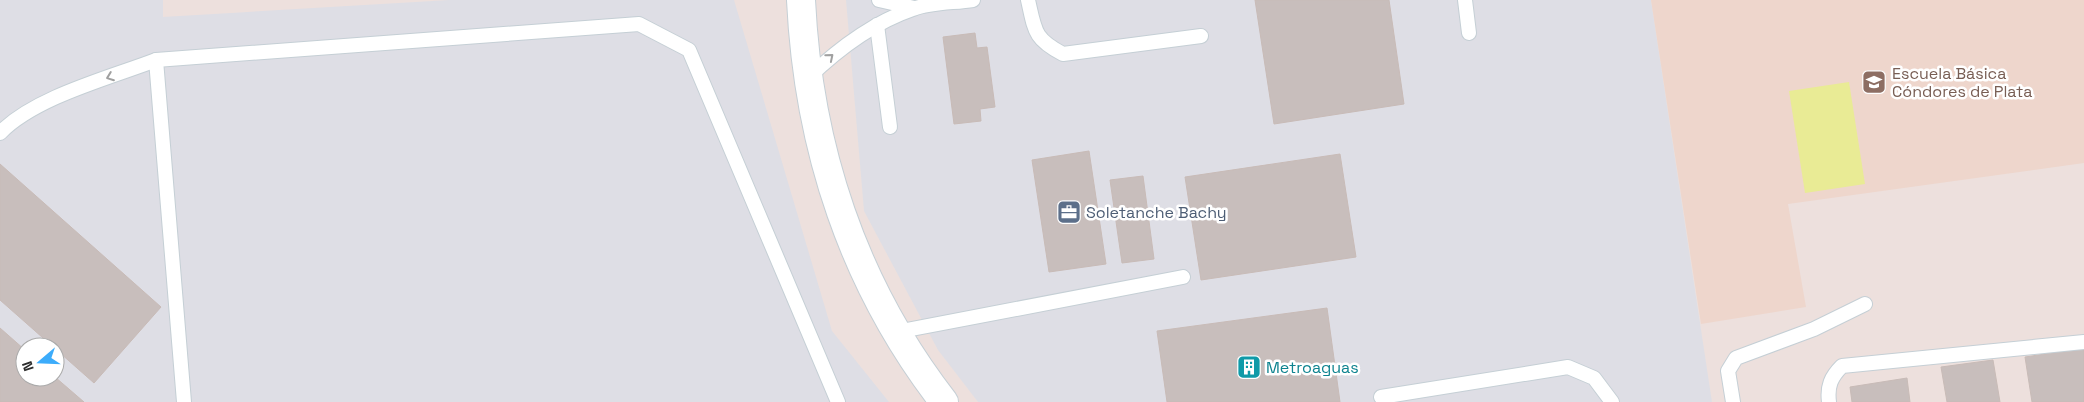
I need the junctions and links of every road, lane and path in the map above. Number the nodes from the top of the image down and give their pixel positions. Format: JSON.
{"nodes":[{"id":1,"x":801,"y":0,"type":"edge"},
{"id":2,"x":879,"y":0,"type":"edge"},
{"id":3,"x":974,"y":0,"type":"edge"},
{"id":4,"x":1028,"y":0,"type":"edge"},
{"id":5,"x":1465,"y":0,"type":"edge"},
{"id":6,"x":914,"y":8,"type":"junction"},
{"id":7,"x":877,"y":25,"type":"junction"},
{"id":8,"x":1469,"y":33,"type":"dead end"},
{"id":9,"x":1201,"y":36,"type":"dead end"},
{"id":10,"x":156,"y":60,"type":"junction"},
{"id":11,"x":808,"y":78,"type":"junction"},
{"id":12,"x":890,"y":127,"type":"dead end"},
{"id":13,"x":0,"y":133,"type":"edge"},
{"id":14,"x":1183,"y":277,"type":"dead end"},
{"id":15,"x":1865,"y":304,"type":"dead end"},
{"id":16,"x":896,"y":332,"type":"junction"},
{"id":17,"x":2084,"y":342,"type":"edge"},
{"id":18,"x":1380,"y":397,"type":"dead end"},
{"id":19,"x":184,"y":402,"type":"edge"},
{"id":20,"x":838,"y":402,"type":"edge"},
{"id":21,"x":944,"y":402,"type":"edge"},
{"id":22,"x":1612,"y":402,"type":"edge"},
{"id":23,"x":1733,"y":402,"type":"edge"},
{"id":24,"x":1829,"y":402,"type":"edge"}],
"edges":[{"from":1,"to":11,"type":"street"},
{"from":2,"to":6,"type":"lane"},
{"from":3,"to":6,"type":"lane"},
{"from":4,"to":9,"type":"lane"},
{"from":5,"to":8,"type":"lane"},
{"from":6,"to":7,"type":"lane"},
{"from":11,"to":7,"type":"lane","one_way":true},
{"from":7,"to":12,"type":"lane"},
{"from":10,"to":13,"type":"lane","one_way":true},
{"from":10,"to":19,"type":"lane"},
{"from":10,"to":20,"type":"lane"},
{"from":11,"to":16,"type":"street"},
{"from":14,"to":16,"type":"lane"},
{"from":15,"to":23,"type":"lane"},
{"from":16,"to":21,"type":"street"},
{"from":17,"to":24,"type":"lane"},
{"from":18,"to":22,"type":"lane"}]}
